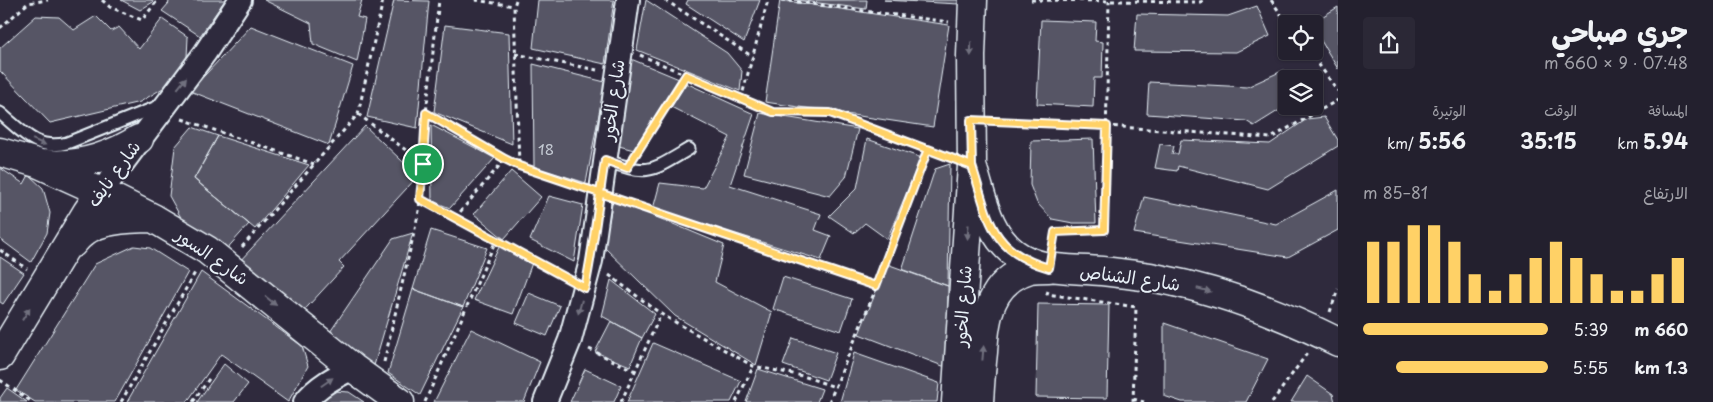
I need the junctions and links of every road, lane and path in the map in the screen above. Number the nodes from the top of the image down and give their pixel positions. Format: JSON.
{"nodes":[{"id":1,"x":48,"y":0,"type":"edge"},
{"id":2,"x":102,"y":0,"type":"edge"},
{"id":3,"x":158,"y":0,"type":"edge"},
{"id":4,"x":240,"y":0,"type":"edge"},
{"id":5,"x":383,"y":0,"type":"edge"},
{"id":6,"x":439,"y":0,"type":"edge"},
{"id":7,"x":475,"y":0,"type":"edge"},
{"id":8,"x":516,"y":0,"type":"edge"},
{"id":9,"x":628,"y":0,"type":"edge"},
{"id":10,"x":665,"y":0,"type":"edge"},
{"id":11,"x":768,"y":0,"type":"edge"},
{"id":12,"x":781,"y":0,"type":"edge"},
{"id":13,"x":1031,"y":0,"type":"edge"},
{"id":14,"x":1206,"y":0,"type":"edge"},
{"id":15,"x":1271,"y":0,"type":"edge"},
{"id":16,"x":1109,"y":1,"type":"edge"},
{"id":17,"x":514,"y":6,"type":"junction"},
{"id":18,"x":972,"y":12,"type":"edge"},
{"id":19,"x":1282,"y":15,"type":"edge"},
{"id":20,"x":0,"y":28,"type":"edge"},
{"id":21,"x":621,"y":46,"type":"junction"},
{"id":22,"x":515,"y":54,"type":"junction"},
{"id":23,"x":753,"y":56,"type":"junction"},
{"id":24,"x":1315,"y":60,"type":"edge"},
{"id":25,"x":617,"y":74,"type":"junction"},
{"id":26,"x":686,"y":75,"type":"junction"},
{"id":27,"x":1338,"y":92,"type":"edge"},
{"id":28,"x":741,"y":99,"type":"junction"},
{"id":29,"x":1338,"y":100,"type":"edge"},
{"id":30,"x":164,"y":107,"type":"junction"},
{"id":31,"x":0,"y":113,"type":"edge"},
{"id":32,"x":426,"y":113,"type":"junction"},
{"id":33,"x":358,"y":114,"type":"junction"},
{"id":34,"x":971,"y":120,"type":"junction"},
{"id":35,"x":1107,"y":126,"type":"junction"},
{"id":36,"x":140,"y":139,"type":"junction"},
{"id":37,"x":689,"y":149,"type":"dead end"},
{"id":38,"x":928,"y":149,"type":"junction"},
{"id":39,"x":0,"y":152,"type":"edge"},
{"id":40,"x":505,"y":159,"type":"junction"},
{"id":41,"x":605,"y":160,"type":"junction"},
{"id":42,"x":37,"y":163,"type":"junction"},
{"id":43,"x":314,"y":164,"type":"junction"},
{"id":44,"x":423,"y":164,"type":"junction"},
{"id":45,"x":519,"y":166,"type":"junction"},
{"id":46,"x":972,"y":166,"type":"junction"},
{"id":47,"x":627,"y":168,"type":"junction"},
{"id":48,"x":101,"y":192,"type":"junction"},
{"id":49,"x":600,"y":192,"type":"junction"},
{"id":50,"x":420,"y":199,"type":"junction"},
{"id":51,"x":153,"y":218,"type":"junction"},
{"id":52,"x":455,"y":218,"type":"junction"},
{"id":53,"x":496,"y":240,"type":"junction"},
{"id":54,"x":66,"y":249,"type":"junction"},
{"id":55,"x":0,"y":250,"type":"edge"},
{"id":56,"x":217,"y":258,"type":"junction"},
{"id":57,"x":591,"y":261,"type":"junction"},
{"id":58,"x":1049,"y":268,"type":"junction"},
{"id":59,"x":46,"y":282,"type":"junction"},
{"id":60,"x":876,"y":286,"type":"junction"},
{"id":61,"x":585,"y":288,"type":"junction"},
{"id":62,"x":661,"y":314,"type":"junction"},
{"id":63,"x":1330,"y":338,"type":"edge"},
{"id":64,"x":570,"y":340,"type":"junction"},
{"id":65,"x":0,"y":356,"type":"edge"},
{"id":66,"x":754,"y":366,"type":"junction"},
{"id":67,"x":353,"y":368,"type":"junction"},
{"id":68,"x":635,"y":371,"type":"junction"},
{"id":69,"x":211,"y":376,"type":"dead end"},
{"id":70,"x":0,"y":380,"type":"edge"},
{"id":71,"x":835,"y":387,"type":"junction"},
{"id":72,"x":389,"y":394,"type":"edge"},
{"id":73,"x":1133,"y":401,"type":"edge"},
{"id":74,"x":32,"y":402,"type":"edge"},
{"id":75,"x":121,"y":402,"type":"edge"},
{"id":76,"x":193,"y":402,"type":"edge"},
{"id":77,"x":304,"y":402,"type":"edge"},
{"id":78,"x":425,"y":402,"type":"edge"},
{"id":79,"x":545,"y":402,"type":"edge"},
{"id":80,"x":621,"y":402,"type":"edge"},
{"id":81,"x":736,"y":402,"type":"edge"},
{"id":82,"x":829,"y":402,"type":"edge"},
{"id":83,"x":956,"y":402,"type":"edge"},
{"id":84,"x":979,"y":402,"type":"edge"},
{"id":85,"x":1144,"y":402,"type":"edge"},
{"id":86,"x":1272,"y":402,"type":"edge"}],
"edges":[{"from":1,"to":20,"type":"path"},
{"from":2,"to":3,"type":"path"},
{"from":30,"to":4,"type":"street","name":"شارع نايف","one_way":true},
{"from":5,"to":33,"type":"path"},
{"from":6,"to":32,"type":"path"},
{"from":7,"to":17,"type":"path"},
{"from":8,"to":17,"type":"path"},
{"from":9,"to":21,"type":"street","name":"شارع الخور"},
{"from":10,"to":23,"type":"path"},
{"from":11,"to":23,"type":"path"},
{"from":12,"to":18,"type":"path"},
{"from":13,"to":16,"type":"path"},
{"from":14,"to":16,"type":"path"},
{"from":15,"to":19,"type":"path"},
{"from":16,"to":35,"type":"path"},
{"from":17,"to":22,"type":"path"},
{"from":18,"to":34,"type":"main road","name":"شارع الخور","one_way":true},
{"from":21,"to":25,"type":"street","name":"شارع الخور"},
{"from":21,"to":26,"type":"path"},
{"from":22,"to":25,"type":"path"},
{"from":22,"to":45,"type":"path"},
{"from":23,"to":28,"type":"path"},
{"from":24,"to":27,"type":"path"},
{"from":25,"to":41,"type":"street","name":"شارع الخور"},
{"from":26,"to":28,"type":"path"},
{"from":26,"to":47,"type":"path"},
{"from":28,"to":38,"type":"path"},
{"from":29,"to":35,"type":"path"},
{"from":31,"to":30,"type":"lane","one_way":true},
{"from":30,"to":36,"type":"street","name":"شارع نايف"},
{"from":30,"to":43,"type":"path"},
{"from":32,"to":40,"type":"path"},
{"from":32,"to":44,"type":"path"},
{"from":33,"to":43,"type":"path"},
{"from":33,"to":44,"type":"path"},
{"from":34,"to":35,"type":"path"},
{"from":34,"to":46,"type":"main road","name":"شارع الخور"},
{"from":35,"to":58,"type":"path"},
{"from":36,"to":42,"type":"main road"},
{"from":36,"to":48,"type":"street","name":"شارع نايف"},
{"from":37,"to":47,"type":"lane"},
{"from":38,"to":46,"type":"path"},
{"from":38,"to":60,"type":"path"},
{"from":39,"to":42,"type":"main road","name":"شارع السور"},
{"from":40,"to":45,"type":"path"},
{"from":40,"to":52,"type":"path"},
{"from":41,"to":47,"type":"lane"},
{"from":41,"to":49,"type":"street","name":"شارع الخور"},
{"from":42,"to":48,"type":"main road","name":"شارع السور"},
{"from":43,"to":56,"type":"path"},
{"from":44,"to":50,"type":"path"},
{"from":45,"to":49,"type":"path"},
{"from":46,"to":58,"type":"main road","name":"شارع الشناص"},
{"from":46,"to":83,"type":"main road","name":"شارع الخور","one_way":true},
{"from":48,"to":51,"type":"main road","name":"شارع السور"},
{"from":48,"to":54,"type":"main road","name":"شارع نايف"},
{"from":49,"to":57,"type":"street","name":"شارع الخور"},
{"from":49,"to":60,"type":"path"},
{"from":50,"to":52,"type":"path"},
{"from":50,"to":72,"type":"path"},
{"from":51,"to":54,"type":"main road"},
{"from":51,"to":56,"type":"main road","name":"شارع السور"},
{"from":52,"to":53,"type":"path"},
{"from":53,"to":61,"type":"path"},
{"from":53,"to":78,"type":"path"},
{"from":54,"to":59,"type":"main road","name":"شارع نايف"},
{"from":55,"to":59,"type":"path"},
{"from":56,"to":67,"type":"main road","name":"شارع السور","one_way":true},
{"from":56,"to":75,"type":"path"},
{"from":57,"to":61,"type":"street","name":"شارع الخور"},
{"from":57,"to":62,"type":"path"},
{"from":58,"to":63,"type":"main road","name":"شارع الشناص","one_way":true},
{"from":58,"to":73,"type":"path"},
{"from":84,"to":58,"type":"main road","name":"شارع الخور","one_way":true},
{"from":65,"to":59,"type":"main road","name":"شارع نايف","one_way":true},
{"from":60,"to":71,"type":"path"},
{"from":61,"to":64,"type":"street","name":"شارع الخور","one_way":true},
{"from":62,"to":66,"type":"path"},
{"from":62,"to":68,"type":"path"},
{"from":63,"to":86,"type":"path"},
{"from":64,"to":68,"type":"path"},
{"from":64,"to":79,"type":"street","name":"شارع الخور"},
{"from":66,"to":71,"type":"path"},
{"from":66,"to":81,"type":"path"},
{"from":67,"to":72,"type":"main road","name":"شارع السور"},
{"from":77,"to":67,"type":"street","one_way":true},
{"from":68,"to":80,"type":"path"},
{"from":69,"to":76,"type":"path"},
{"from":70,"to":74,"type":"path"},
{"from":71,"to":82,"type":"path"},
{"from":73,"to":85,"type":"path"}]}
